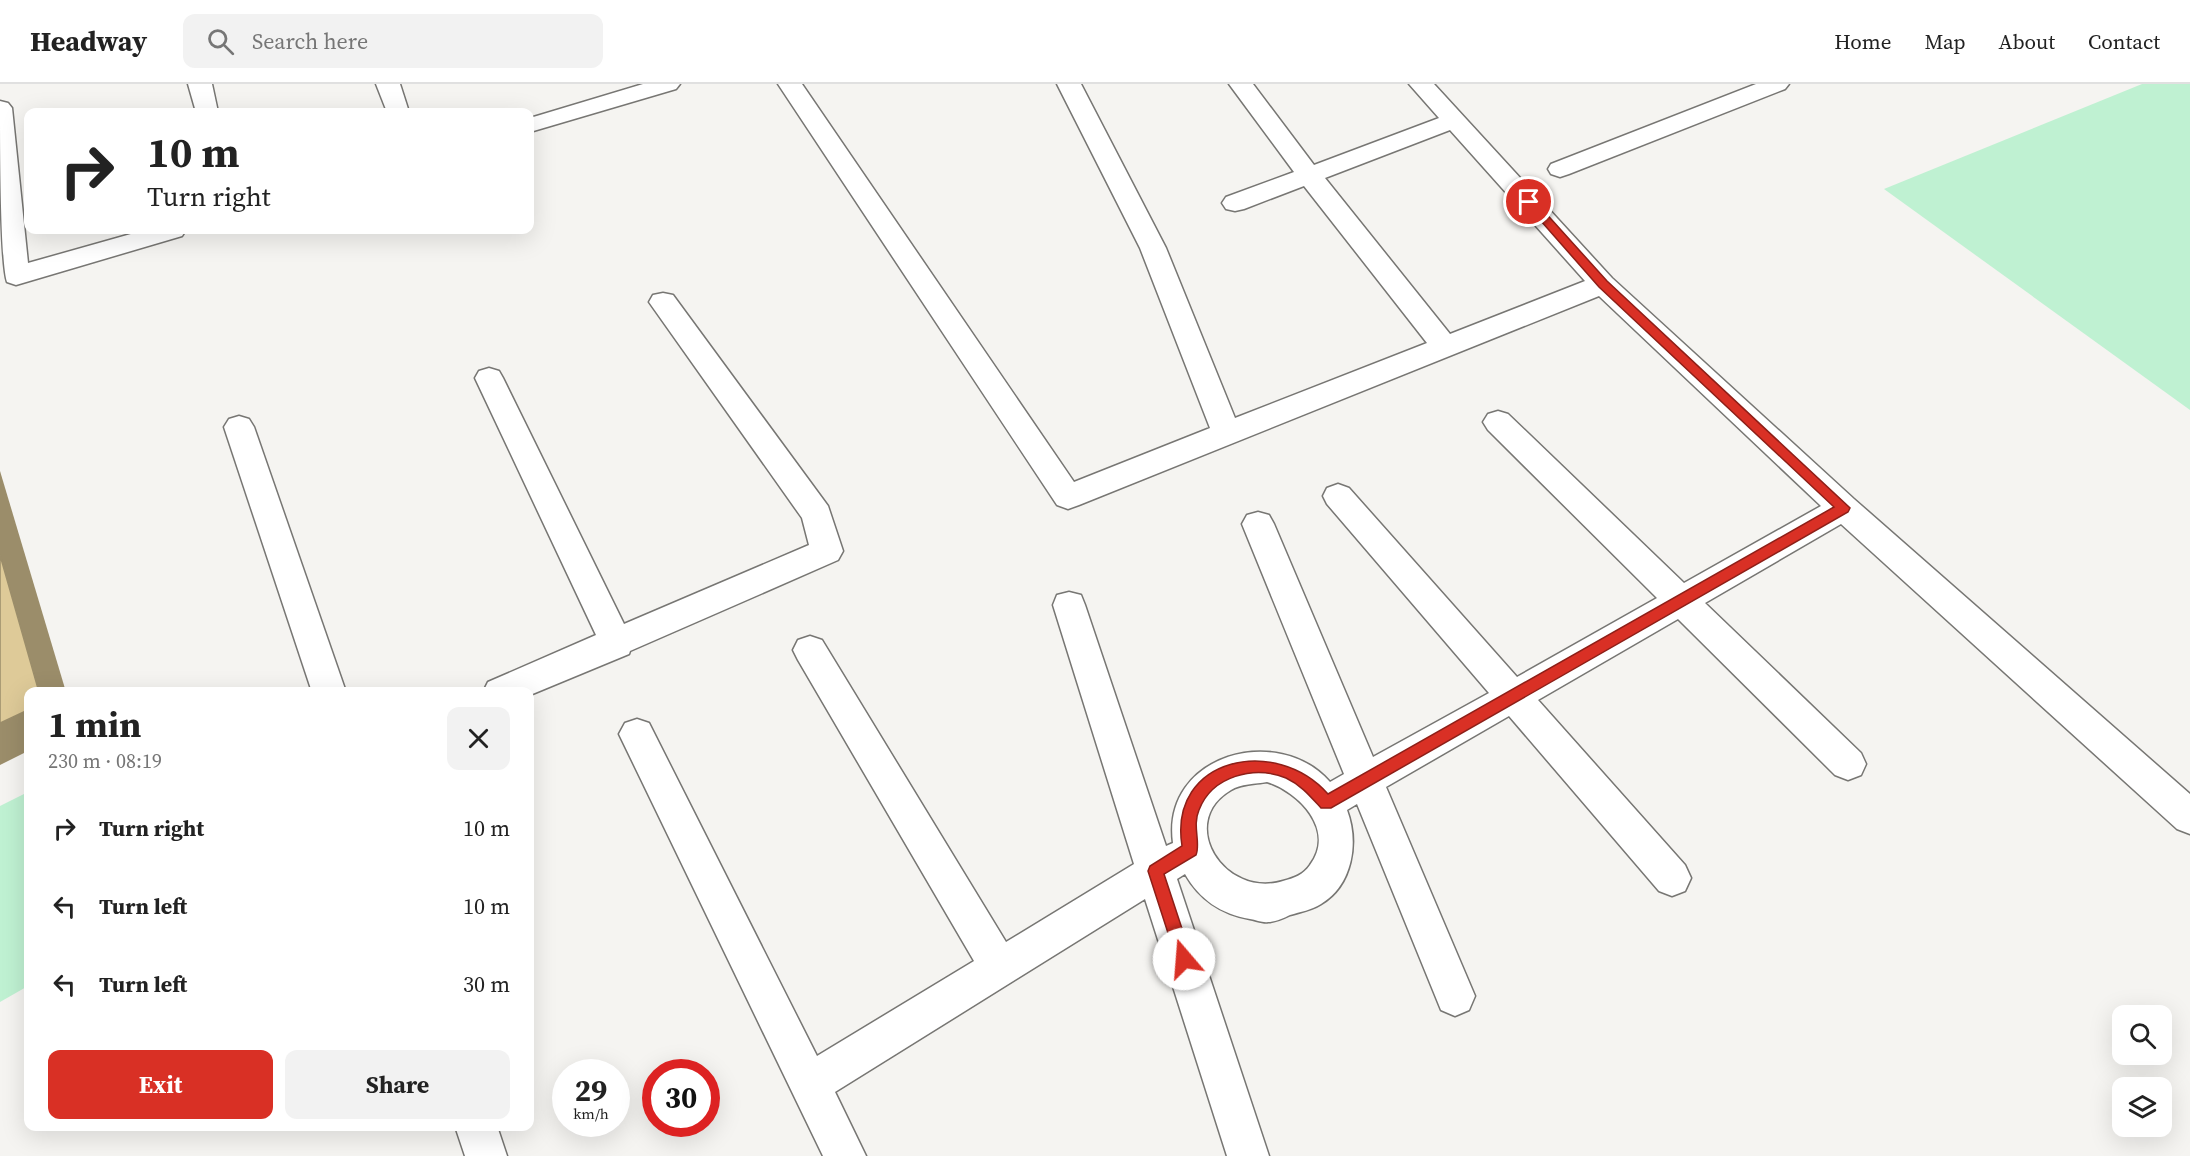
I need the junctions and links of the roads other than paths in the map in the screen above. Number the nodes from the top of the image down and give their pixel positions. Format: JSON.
{"nodes":[{"id":1,"x":200,"y":84,"type":"edge"},
{"id":2,"x":388,"y":84,"type":"edge"},
{"id":3,"x":580,"y":84,"type":"edge"},
{"id":4,"x":668,"y":84,"type":"edge"},
{"id":5,"x":790,"y":84,"type":"edge"},
{"id":6,"x":1069,"y":84,"type":"edge"},
{"id":7,"x":1241,"y":84,"type":"edge"},
{"id":8,"x":1421,"y":84,"type":"edge"},
{"id":9,"x":1778,"y":84,"type":"edge"},
{"id":10,"x":592,"y":106,"type":"junction"},
{"id":11,"x":0,"y":108,"type":"edge"},
{"id":12,"x":206,"y":108,"type":"edge"},
{"id":13,"x":397,"y":108,"type":"edge"},
{"id":14,"x":1456,"y":120,"type":"junction"},
{"id":15,"x":534,"y":124,"type":"edge"},
{"id":16,"x":1560,"y":169,"type":"dead end"},
{"id":17,"x":1309,"y":175,"type":"junction"},
{"id":18,"x":1235,"y":203,"type":"dead end"},
{"id":19,"x":159,"y":234,"type":"edge"},
{"id":20,"x":1603,"y":284,"type":"junction"},
{"id":21,"x":663,"y":302,"type":"dead end"},
{"id":22,"x":1445,"y":347,"type":"junction"},
{"id":23,"x":489,"y":378,"type":"dead end"},
{"id":24,"x":1498,"y":422,"type":"dead end"},
{"id":25,"x":239,"y":427,"type":"dead end"},
{"id":26,"x":1227,"y":434,"type":"junction"},
{"id":27,"x":1338,"y":496,"type":"dead end"},
{"id":28,"x":1843,"y":508,"type":"junction"},
{"id":29,"x":1258,"y":524,"type":"dead end"},
{"id":30,"x":1680,"y":600,"type":"junction"},
{"id":31,"x":1069,"y":605,"type":"dead end"},
{"id":32,"x":616,"y":644,"type":"junction"},
{"id":33,"x":810,"y":650,"type":"dead end"},
{"id":34,"x":327,"y":687,"type":"edge"},
{"id":35,"x":512,"y":687,"type":"edge"},
{"id":36,"x":1513,"y":696,"type":"junction"},
{"id":37,"x":637,"y":734,"type":"dead end"},
{"id":38,"x":1848,"y":764,"type":"dead end"},
{"id":39,"x":1364,"y":780,"type":"junction"},
{"id":40,"x":1326,"y":803,"type":"junction"},
{"id":41,"x":2190,"y":817,"type":"edge"},
{"id":42,"x":1191,"y":850,"type":"junction"},
{"id":43,"x":1156,"y":871,"type":"junction"},
{"id":44,"x":1672,"y":878,"type":"dead end"},
{"id":45,"x":999,"y":967,"type":"junction"},
{"id":46,"x":1455,"y":996,"type":"dead end"},
{"id":47,"x":810,"y":1084,"type":"junction"},
{"id":48,"x":478,"y":1131,"type":"edge"},
{"id":49,"x":486,"y":1156,"type":"edge"},
{"id":50,"x":845,"y":1156,"type":"edge"},
{"id":51,"x":1248,"y":1156,"type":"edge"}],
"edges":[{"from":1,"to":12,"type":"street"},
{"from":2,"to":13,"type":"street"},
{"from":3,"to":10,"type":"street"},
{"from":4,"to":10,"type":"street"},
{"from":5,"to":26,"type":"street"},
{"from":6,"to":26,"type":"street"},
{"from":7,"to":17,"type":"street"},
{"from":8,"to":14,"type":"street"},
{"from":9,"to":16,"type":"street"},
{"from":10,"to":15,"type":"street"},
{"from":11,"to":19,"type":"street"},
{"from":14,"to":17,"type":"street"},
{"from":14,"to":20,"type":"street"},
{"from":17,"to":18,"type":"street"},
{"from":17,"to":22,"type":"street"},
{"from":20,"to":22,"type":"street"},
{"from":20,"to":28,"type":"street"},
{"from":21,"to":32,"type":"street"},
{"from":22,"to":26,"type":"street"},
{"from":23,"to":32,"type":"street"},
{"from":24,"to":30,"type":"street"},
{"from":25,"to":34,"type":"street"},
{"from":27,"to":36,"type":"street"},
{"from":28,"to":30,"type":"street"},
{"from":28,"to":41,"type":"street"},
{"from":29,"to":39,"type":"street"},
{"from":30,"to":36,"type":"street"},
{"from":30,"to":38,"type":"street"},
{"from":31,"to":43,"type":"street"},
{"from":32,"to":35,"type":"street"},
{"from":33,"to":45,"type":"street"},
{"from":36,"to":39,"type":"street"},
{"from":36,"to":44,"type":"street"},
{"from":37,"to":47,"type":"street"},
{"from":39,"to":40,"type":"street"},
{"from":39,"to":46,"type":"street"},
{"from":40,"to":42,"type":"street"},
{"from":40,"to":42,"type":"street"},
{"from":42,"to":43,"type":"street"},
{"from":43,"to":45,"type":"street"},
{"from":43,"to":51,"type":"street"},
{"from":45,"to":47,"type":"street"},
{"from":47,"to":50,"type":"street"},
{"from":48,"to":49,"type":"street"}]}
